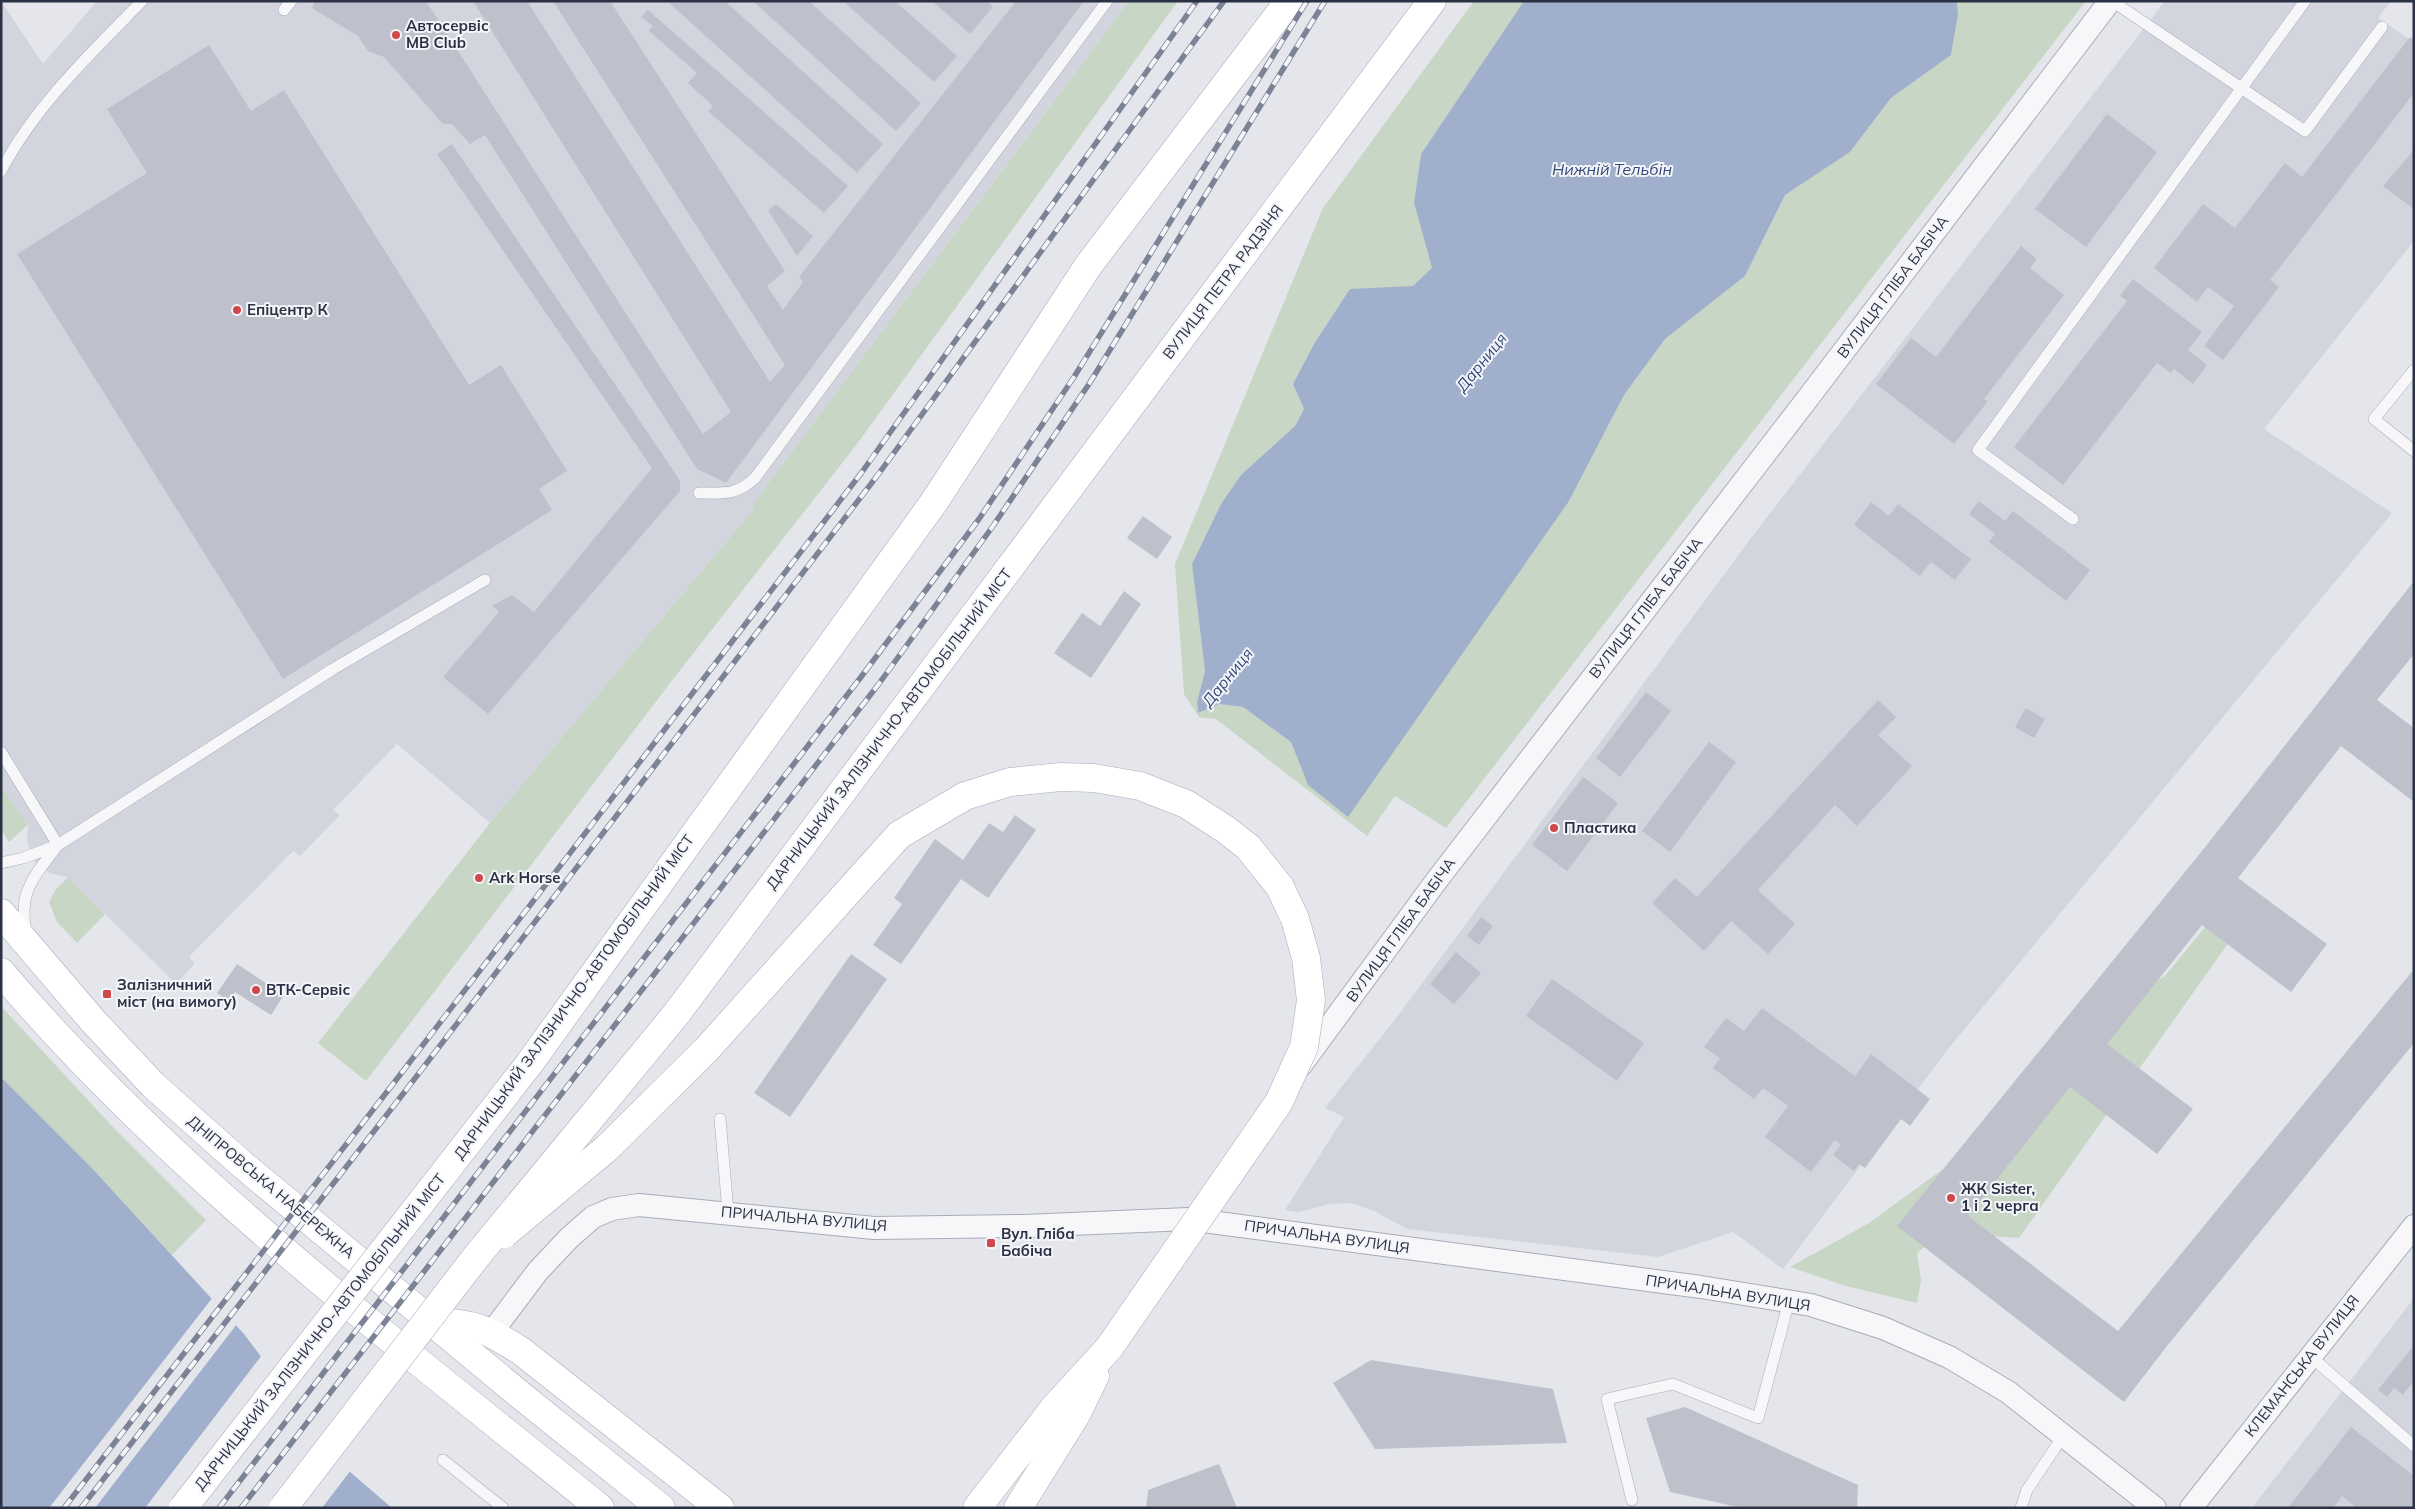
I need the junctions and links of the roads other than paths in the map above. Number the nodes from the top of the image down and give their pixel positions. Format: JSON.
{"nodes":[{"id":1,"x":142,"y":1,"type":"edge"},
{"id":2,"x":1107,"y":1,"type":"edge"},
{"id":3,"x":1289,"y":1,"type":"edge"},
{"id":4,"x":1432,"y":1,"type":"edge"},
{"id":5,"x":2111,"y":1,"type":"edge"},
{"id":6,"x":2305,"y":1,"type":"edge"},
{"id":7,"x":2382,"y":27,"type":"dead end"},
{"id":8,"x":2243,"y":88,"type":"junction"},
{"id":9,"x":1,"y":171,"type":"edge"},
{"id":10,"x":2414,"y":370,"type":"edge"},
{"id":11,"x":2414,"y":451,"type":"edge"},
{"id":12,"x":699,"y":494,"type":"dead end"},
{"id":13,"x":2073,"y":519,"type":"dead end"},
{"id":14,"x":1014,"y":562,"type":"joint"},
{"id":15,"x":485,"y":580,"type":"dead end"},
{"id":16,"x":1,"y":752,"type":"edge"},
{"id":17,"x":58,"y":845,"type":"junction"},
{"id":18,"x":1,"y":863,"type":"edge"},
{"id":19,"x":1,"y":913,"type":"edge"},
{"id":20,"x":28,"y":946,"type":"junction"},
{"id":21,"x":1,"y":972,"type":"edge"},
{"id":22,"x":720,"y":1120,"type":"dead end"},
{"id":23,"x":728,"y":1212,"type":"junction"},
{"id":24,"x":1188,"y":1219,"type":"junction"},
{"id":25,"x":2414,"y":1226,"type":"edge"},
{"id":26,"x":476,"y":1257,"type":"junction"},
{"id":27,"x":1789,"y":1301,"type":"junction"},
{"id":28,"x":433,"y":1323,"type":"junction"},
{"id":29,"x":492,"y":1332,"type":"junction"},
{"id":30,"x":1109,"y":1348,"type":"junction"},
{"id":31,"x":2310,"y":1356,"type":"junction"},
{"id":32,"x":2063,"y":1436,"type":"junction"},
{"id":33,"x":2414,"y":1446,"type":"edge"},
{"id":34,"x":443,"y":1460,"type":"dead end"},
{"id":35,"x":1632,"y":1500,"type":"dead end"},
{"id":36,"x":183,"y":1508,"type":"edge"},
{"id":37,"x":282,"y":1508,"type":"edge"},
{"id":38,"x":503,"y":1508,"type":"edge"},
{"id":39,"x":600,"y":1508,"type":"edge"},
{"id":40,"x":661,"y":1508,"type":"edge"},
{"id":41,"x":720,"y":1508,"type":"edge"},
{"id":42,"x":977,"y":1508,"type":"edge"},
{"id":43,"x":1018,"y":1508,"type":"edge"},
{"id":44,"x":2021,"y":1508,"type":"edge"},
{"id":45,"x":2154,"y":1508,"type":"edge"},
{"id":46,"x":2191,"y":1508,"type":"edge"}],
"edges":[{"from":1,"to":9,"type":"lane"},
{"from":2,"to":12,"type":"lane"},
{"from":3,"to":36,"type":"main road","name":"ДАРНИЦЬКИЙ ЗАЛІЗНИЧНО-АВТОМОБІЛЬНИЙ МІСТ","bridge":true},
{"from":4,"to":14,"type":"main road","name":"ВУЛИЦЯ ПЕТРА РАДЗІНЯ"},
{"from":5,"to":8,"type":"lane"},
{"from":5,"to":24,"type":"street","name":"ВУЛИЦЯ ГЛІБА БАБІЧА"},
{"from":6,"to":8,"type":"lane"},
{"from":7,"to":8,"type":"lane"},
{"from":8,"to":13,"type":"lane"},
{"from":10,"to":11,"type":"lane"},
{"from":14,"to":26,"type":"main road","name":"ДАРНИЦЬКИЙ ЗАЛІЗНИЧНО-АВТОМОБІЛЬНИЙ МІСТ","bridge":true},
{"from":15,"to":17,"type":"lane"},
{"from":16,"to":17,"type":"lane"},
{"from":17,"to":18,"type":"lane"},
{"from":17,"to":20,"type":"lane"},
{"from":19,"to":20,"type":"main road","name":"ДНІПРОВСЬКА НАБЕРЕЖНА"},
{"from":20,"to":28,"type":"main road","name":"ДНІПРОВСЬКА НАБЕРЕЖНА"},
{"from":21,"to":39,"type":"main road"},
{"from":22,"to":23,"type":"lane"},
{"from":23,"to":24,"type":"street","name":"ПРИЧАЛЬНА ВУЛИЦЯ"},
{"from":23,"to":29,"type":"street","name":"ПРИЧАЛЬНА ВУЛИЦЯ"},
{"from":24,"to":27,"type":"street","name":"ПРИЧАЛЬНА ВУЛИЦЯ"},
{"from":25,"to":31,"type":"street","name":"КЛЕМАНСЬКА ВУЛИЦЯ"},
{"from":26,"to":30,"type":"main road","bridge":true},
{"from":26,"to":37,"type":"main road","name":"ДАРНИЦЬКИЙ ЗАЛІЗНИЧНО-АВТОМОБІЛЬНИЙ МІСТ","bridge":true},
{"from":27,"to":32,"type":"street","name":"ПРИЧАЛЬНА ВУЛИЦЯ"},
{"from":27,"to":35,"type":"lane"},
{"from":28,"to":29,"type":"main road"},
{"from":28,"to":40,"type":"main road","name":"ДНІПРОВСЬКА НАБЕРЕЖНА"},
{"from":29,"to":41,"type":"main road"},
{"from":30,"to":42,"type":"main road"},
{"from":30,"to":43,"type":"main road"},
{"from":31,"to":33,"type":"lane"},
{"from":31,"to":46,"type":"street","name":"КЛЕМАНСЬКА ВУЛИЦЯ"},
{"from":32,"to":44,"type":"lane"},
{"from":32,"to":45,"type":"street","name":"ПРИЧАЛЬНА ВУЛИЦЯ"},
{"from":34,"to":38,"type":"lane"}]}
